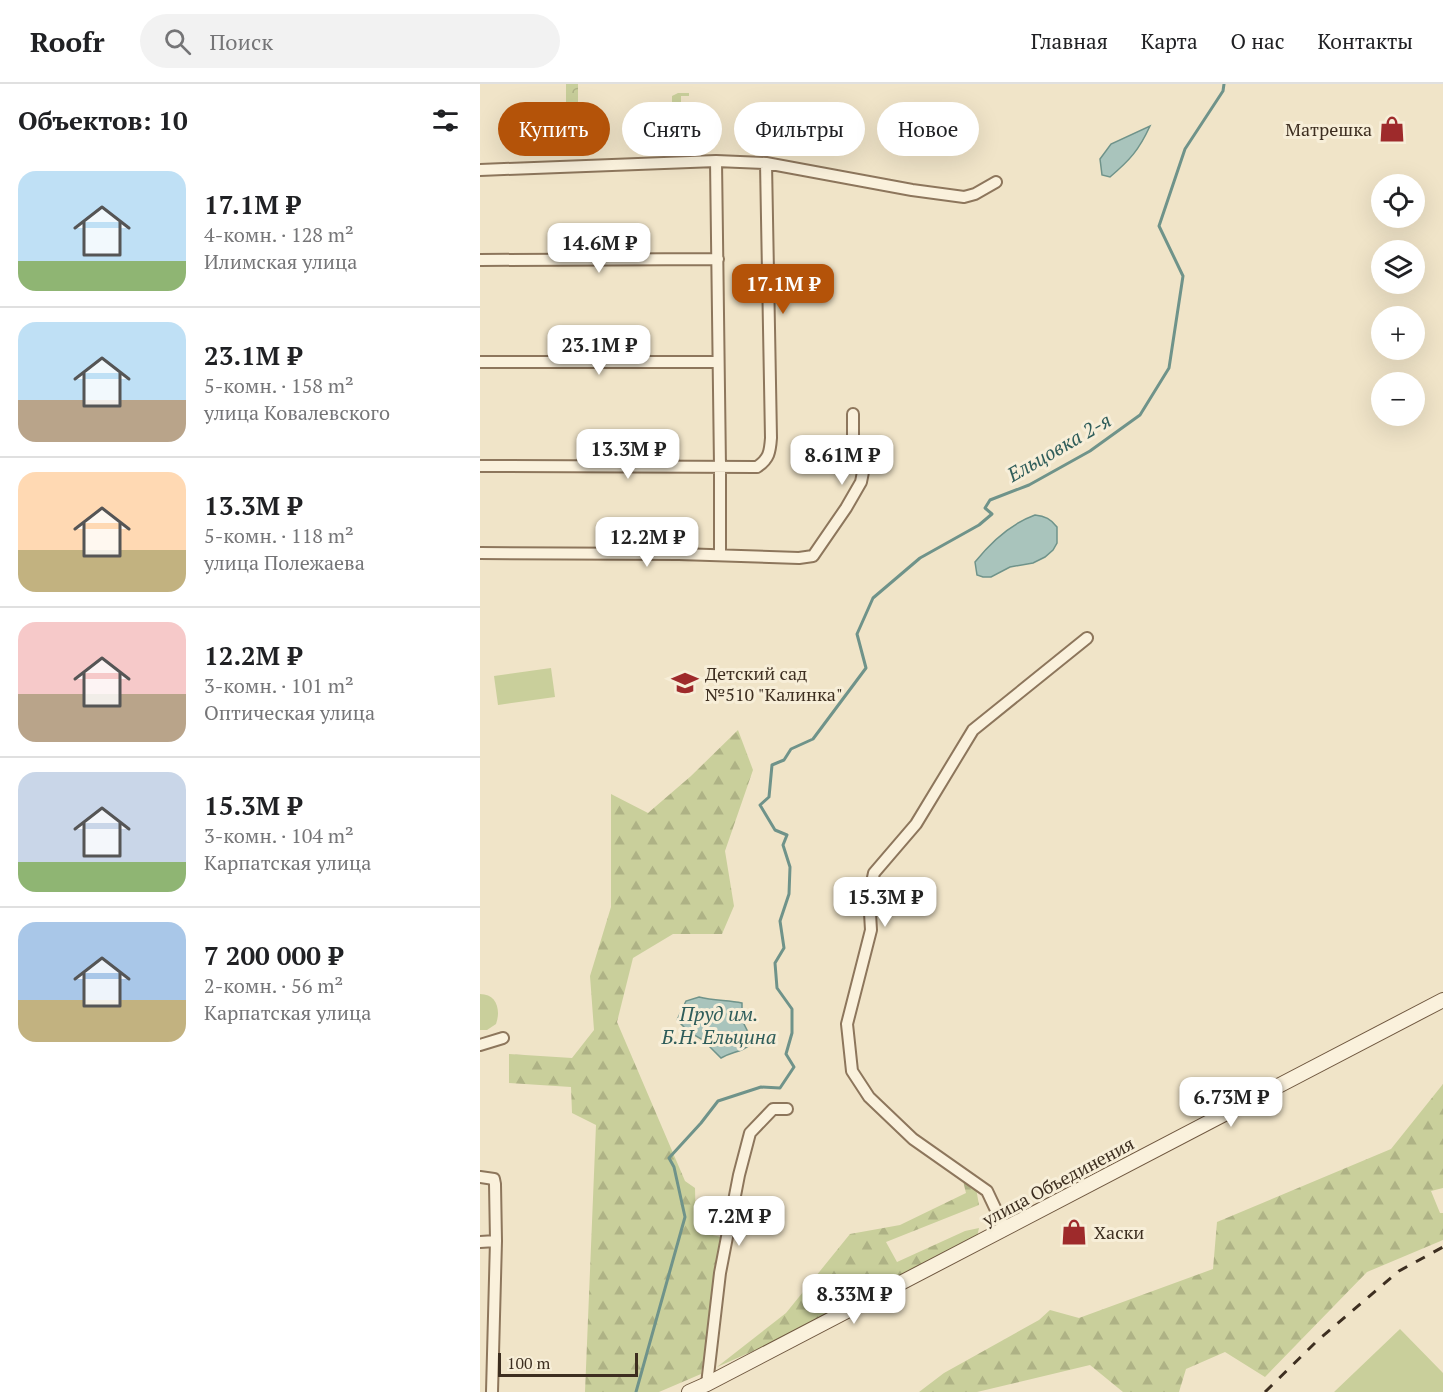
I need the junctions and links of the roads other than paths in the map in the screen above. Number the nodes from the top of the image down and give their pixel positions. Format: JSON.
{"nodes":[{"id":1,"x":716,"y":161,"type":"junction"},
{"id":2,"x":766,"y":163,"type":"junction"},
{"id":3,"x":480,"y":170,"type":"edge"},
{"id":4,"x":996,"y":182,"type":"dead end"},
{"id":5,"x":718,"y":259,"type":"junction"},
{"id":6,"x":480,"y":260,"type":"edge"},
{"id":7,"x":480,"y":362,"type":"edge"},
{"id":8,"x":717,"y":362,"type":"junction"},
{"id":9,"x":853,"y":414,"type":"dead end"},
{"id":10,"x":480,"y":466,"type":"edge"},
{"id":11,"x":720,"y":466,"type":"junction"},
{"id":12,"x":480,"y":553,"type":"edge"},
{"id":13,"x":720,"y":555,"type":"junction"},
{"id":14,"x":1087,"y":638,"type":"dead end"},
{"id":15,"x":1443,"y":1000,"type":"edge"},
{"id":16,"x":503,"y":1038,"type":"dead end"},
{"id":17,"x":480,"y":1045,"type":"edge"},
{"id":18,"x":787,"y":1109,"type":"dead end"},
{"id":19,"x":480,"y":1177,"type":"edge"},
{"id":20,"x":1005,"y":1228,"type":"junction"},
{"id":21,"x":496,"y":1241,"type":"junction"},
{"id":22,"x":480,"y":1242,"type":"edge"},
{"id":23,"x":707,"y":1384,"type":"junction"},
{"id":24,"x":492,"y":1392,"type":"edge"},
{"id":25,"x":689,"y":1392,"type":"edge"}],
"edges":[{"from":1,"to":2,"type":"street"},
{"from":1,"to":3,"type":"street"},
{"from":1,"to":5,"type":"street"},
{"from":2,"to":4,"type":"street"},
{"from":2,"to":11,"type":"street"},
{"from":5,"to":6,"type":"street"},
{"from":5,"to":8,"type":"street"},
{"from":7,"to":8,"type":"street"},
{"from":8,"to":11,"type":"street"},
{"from":9,"to":13,"type":"street"},
{"from":10,"to":11,"type":"street"},
{"from":11,"to":13,"type":"street"},
{"from":12,"to":13,"type":"street"},
{"from":14,"to":20,"type":"street"},
{"from":15,"to":20,"type":"main road","name":"улица Объединения"},
{"from":16,"to":17,"type":"street"},
{"from":18,"to":23,"type":"street"},
{"from":19,"to":21,"type":"street"},
{"from":20,"to":23,"type":"main road","name":"улица Объединения"},
{"from":21,"to":22,"type":"street"},
{"from":21,"to":24,"type":"street"},
{"from":23,"to":25,"type":"main road","name":"улица Объединения"}]}
